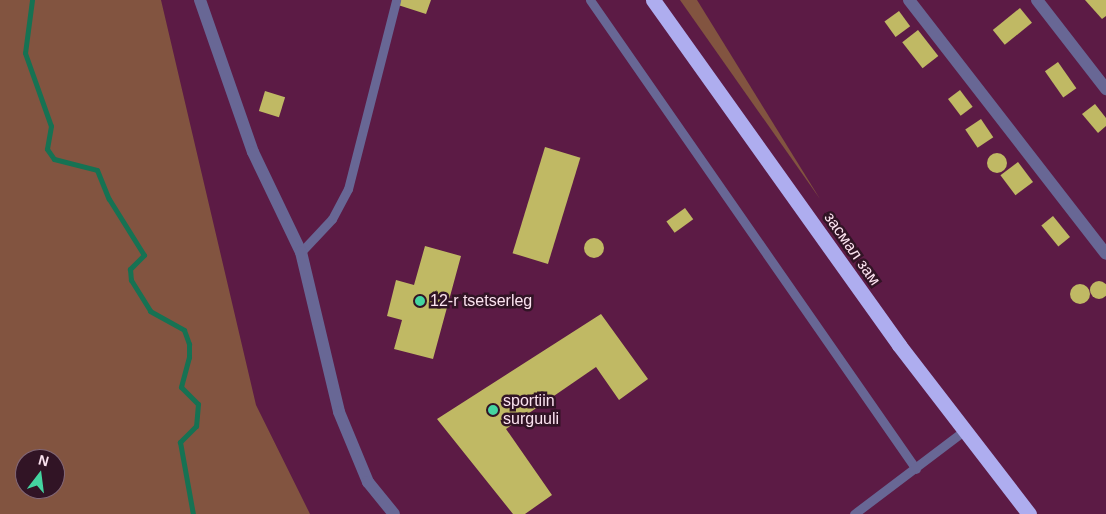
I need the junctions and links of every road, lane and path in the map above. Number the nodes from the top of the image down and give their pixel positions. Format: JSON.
{"nodes":[{"id":1,"x":200,"y":0,"type":"edge"},
{"id":2,"x":396,"y":0,"type":"edge"},
{"id":3,"x":590,"y":0,"type":"edge"},
{"id":4,"x":653,"y":0,"type":"edge"},
{"id":5,"x":909,"y":0,"type":"edge"},
{"id":6,"x":1037,"y":0,"type":"edge"},
{"id":7,"x":1106,"y":89,"type":"edge"},
{"id":8,"x":301,"y":252,"type":"junction"},
{"id":9,"x":1106,"y":254,"type":"edge"},
{"id":10,"x":965,"y":430,"type":"junction"},
{"id":11,"x":916,"y":469,"type":"junction"},
{"id":12,"x":394,"y":514,"type":"edge"},
{"id":13,"x":854,"y":514,"type":"edge"},
{"id":14,"x":1029,"y":514,"type":"edge"}],
"edges":[{"from":1,"to":8,"type":"street"},
{"from":2,"to":8,"type":"lane"},
{"from":3,"to":11,"type":"lane"},
{"from":4,"to":10,"type":"highway","name":"засмал зам"},
{"from":5,"to":9,"type":"street"},
{"from":6,"to":7,"type":"street"},
{"from":8,"to":12,"type":"street"},
{"from":10,"to":11,"type":"lane"},
{"from":10,"to":14,"type":"highway","name":"засмал зам"},
{"from":11,"to":13,"type":"lane"}]}
